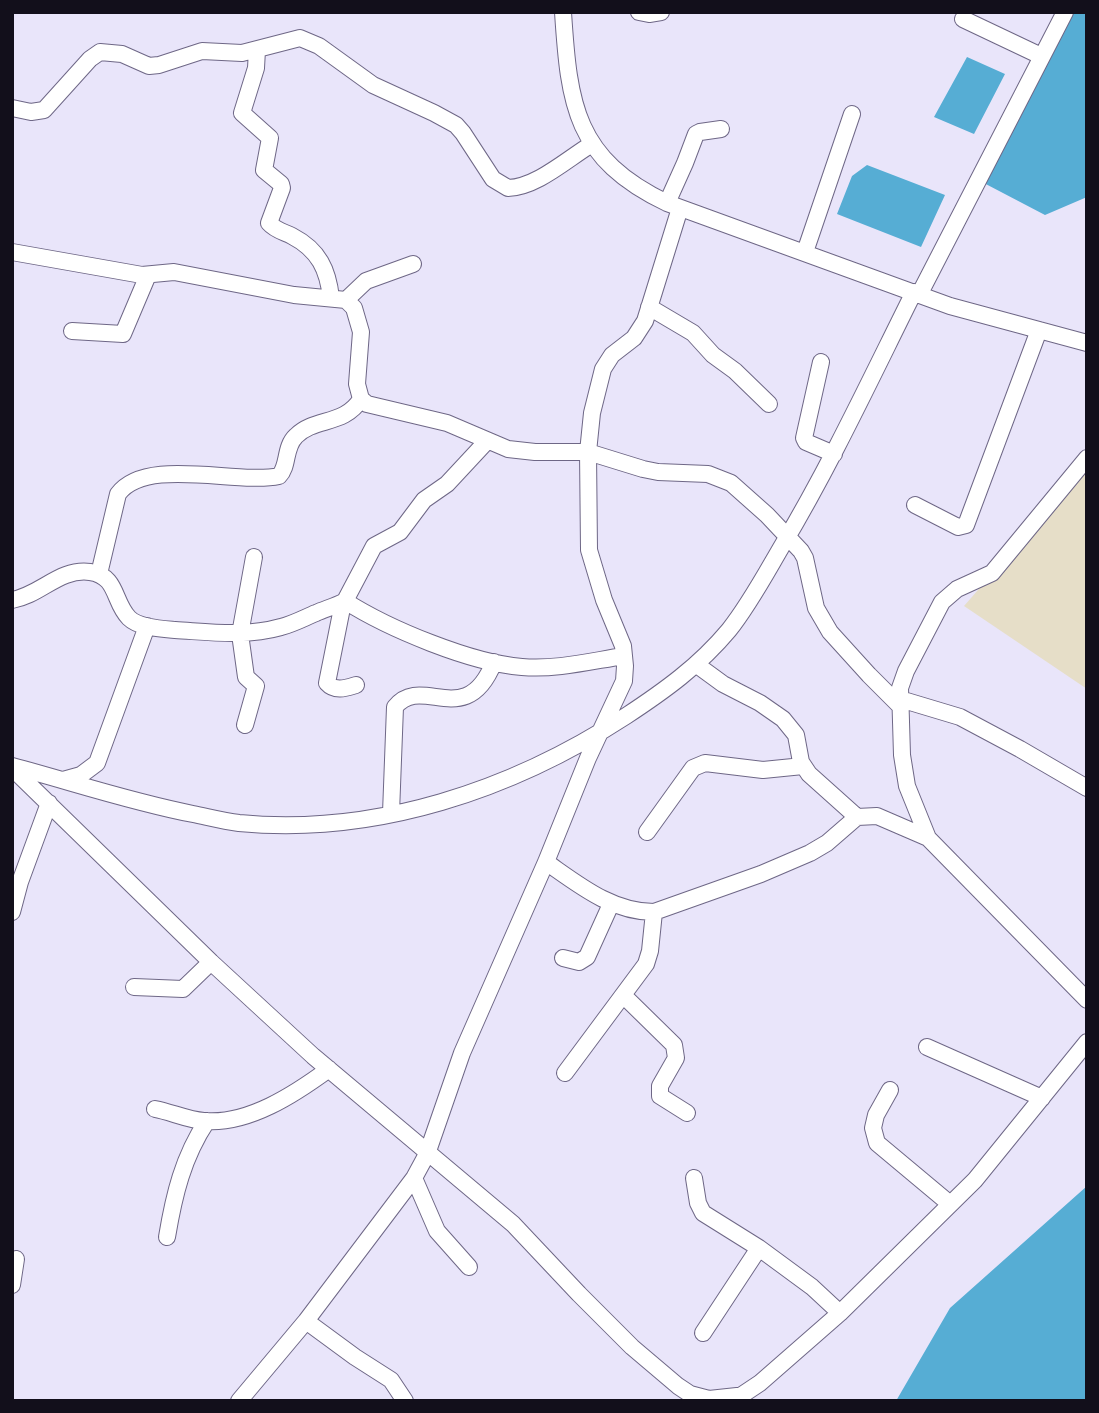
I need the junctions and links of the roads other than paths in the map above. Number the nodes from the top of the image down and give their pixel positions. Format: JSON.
{"nodes":[{"id":1,"x":563,"y":12,"type":"edge"},
{"id":2,"x":639,"y":12,"type":"edge"},
{"id":3,"x":661,"y":12,"type":"edge"},
{"id":4,"x":1065,"y":12,"type":"edge"},
{"id":5,"x":963,"y":19,"type":"dead end"},
{"id":6,"x":257,"y":50,"type":"junction"},
{"id":7,"x":1041,"y":56,"type":"junction"},
{"id":8,"x":12,"y":108,"type":"edge"},
{"id":9,"x":852,"y":114,"type":"dead end"},
{"id":10,"x":721,"y":129,"type":"dead end"},
{"id":11,"x":592,"y":144,"type":"junction"},
{"id":12,"x":673,"y":205,"type":"junction"},
{"id":13,"x":12,"y":252,"type":"edge"},
{"id":14,"x":805,"y":252,"type":"junction"},
{"id":15,"x":413,"y":264,"type":"dead end"},
{"id":16,"x":148,"y":275,"type":"junction"},
{"id":17,"x":917,"y":293,"type":"junction"},
{"id":18,"x":339,"y":299,"type":"junction"},
{"id":19,"x":649,"y":307,"type":"junction"},
{"id":20,"x":1039,"y":330,"type":"junction"},
{"id":21,"x":72,"y":331,"type":"dead end"},
{"id":22,"x":1087,"y":343,"type":"edge"},
{"id":23,"x":821,"y":362,"type":"dead end"},
{"id":24,"x":361,"y":399,"type":"junction"},
{"id":25,"x":769,"y":404,"type":"dead end"},
{"id":26,"x":487,"y":441,"type":"junction"},
{"id":27,"x":588,"y":452,"type":"junction"},
{"id":28,"x":834,"y":454,"type":"junction"},
{"id":29,"x":1087,"y":458,"type":"edge"},
{"id":30,"x":915,"y":505,"type":"dead end"},
{"id":31,"x":787,"y":537,"type":"junction"},
{"id":32,"x":254,"y":557,"type":"dead end"},
{"id":33,"x":99,"y":574,"type":"junction"},
{"id":34,"x":12,"y":600,"type":"edge"},
{"id":35,"x":344,"y":602,"type":"junction"},
{"id":36,"x":147,"y":626,"type":"junction"},
{"id":37,"x":240,"y":634,"type":"junction"},
{"id":38,"x":624,"y":656,"type":"junction"},
{"id":39,"x":494,"y":662,"type":"junction"},
{"id":40,"x":697,"y":665,"type":"junction"},
{"id":41,"x":356,"y":685,"type":"dead end"},
{"id":42,"x":900,"y":702,"type":"junction"},
{"id":43,"x":245,"y":725,"type":"dead end"},
{"id":44,"x":601,"y":732,"type":"junction"},
{"id":45,"x":803,"y":766,"type":"junction"},
{"id":46,"x":12,"y":767,"type":"edge"},
{"id":47,"x":63,"y":780,"type":"junction"},
{"id":48,"x":1087,"y":788,"type":"edge"},
{"id":49,"x":49,"y":803,"type":"junction"},
{"id":50,"x":391,"y":813,"type":"junction"},
{"id":51,"x":857,"y":817,"type":"junction"},
{"id":52,"x":647,"y":832,"type":"dead end"},
{"id":53,"x":928,"y":838,"type":"junction"},
{"id":54,"x":547,"y":862,"type":"junction"},
{"id":55,"x":611,"y":904,"type":"junction"},
{"id":56,"x":12,"y":912,"type":"edge"},
{"id":57,"x":654,"y":912,"type":"junction"},
{"id":58,"x":563,"y":958,"type":"dead end"},
{"id":59,"x":211,"y":962,"type":"junction"},
{"id":60,"x":134,"y":987,"type":"dead end"},
{"id":61,"x":623,"y":995,"type":"junction"},
{"id":62,"x":1087,"y":1000,"type":"edge"},
{"id":63,"x":1087,"y":1042,"type":"edge"},
{"id":64,"x":927,"y":1047,"type":"dead end"},
{"id":65,"x":329,"y":1069,"type":"junction"},
{"id":66,"x":565,"y":1073,"type":"dead end"},
{"id":67,"x":890,"y":1090,"type":"dead end"},
{"id":68,"x":1042,"y":1098,"type":"junction"},
{"id":69,"x":155,"y":1109,"type":"dead end"},
{"id":70,"x":687,"y":1113,"type":"dead end"},
{"id":71,"x":207,"y":1121,"type":"junction"},
{"id":72,"x":427,"y":1154,"type":"junction"},
{"id":73,"x":414,"y":1178,"type":"junction"},
{"id":74,"x":694,"y":1178,"type":"dead end"},
{"id":75,"x":950,"y":1204,"type":"junction"},
{"id":76,"x":167,"y":1237,"type":"dead end"},
{"id":77,"x":759,"y":1248,"type":"junction"},
{"id":78,"x":16,"y":1259,"type":"dead end"},
{"id":79,"x":469,"y":1267,"type":"dead end"},
{"id":80,"x":12,"y":1285,"type":"edge"},
{"id":81,"x":841,"y":1313,"type":"junction"},
{"id":82,"x":306,"y":1321,"type":"junction"},
{"id":83,"x":703,"y":1333,"type":"dead end"},
{"id":84,"x":735,"y":1399,"type":"edge"},
{"id":85,"x":239,"y":1401,"type":"edge"},
{"id":86,"x":405,"y":1401,"type":"edge"}],
"edges":[{"from":1,"to":11,"type":"street"},
{"from":2,"to":3,"type":"street"},
{"from":4,"to":7,"type":"street"},
{"from":5,"to":7,"type":"street"},
{"from":6,"to":8,"type":"street"},
{"from":6,"to":11,"type":"street"},
{"from":6,"to":18,"type":"street"},
{"from":7,"to":17,"type":"street"},
{"from":9,"to":14,"type":"street"},
{"from":10,"to":12,"type":"street"},
{"from":11,"to":12,"type":"street"},
{"from":12,"to":14,"type":"street"},
{"from":12,"to":19,"type":"street"},
{"from":13,"to":16,"type":"street"},
{"from":14,"to":17,"type":"street"},
{"from":15,"to":18,"type":"street"},
{"from":16,"to":18,"type":"street"},
{"from":16,"to":21,"type":"street"},
{"from":17,"to":20,"type":"street"},
{"from":17,"to":28,"type":"street"},
{"from":18,"to":24,"type":"street"},
{"from":19,"to":25,"type":"street"},
{"from":19,"to":27,"type":"street"},
{"from":20,"to":22,"type":"street"},
{"from":20,"to":30,"type":"street"},
{"from":23,"to":28,"type":"street"},
{"from":24,"to":26,"type":"street"},
{"from":24,"to":33,"type":"street"},
{"from":26,"to":27,"type":"street"},
{"from":26,"to":35,"type":"street"},
{"from":27,"to":31,"type":"street"},
{"from":27,"to":38,"type":"street"},
{"from":28,"to":31,"type":"street"},
{"from":29,"to":42,"type":"street"},
{"from":31,"to":40,"type":"street"},
{"from":31,"to":42,"type":"street"},
{"from":32,"to":37,"type":"street"},
{"from":33,"to":34,"type":"street"},
{"from":33,"to":36,"type":"street"},
{"from":35,"to":37,"type":"street"},
{"from":35,"to":39,"type":"street"},
{"from":35,"to":41,"type":"street"},
{"from":36,"to":37,"type":"street"},
{"from":36,"to":47,"type":"street"},
{"from":37,"to":43,"type":"street"},
{"from":38,"to":39,"type":"street"},
{"from":38,"to":44,"type":"street"},
{"from":39,"to":50,"type":"street"},
{"from":40,"to":44,"type":"street"},
{"from":40,"to":45,"type":"street"},
{"from":42,"to":48,"type":"street"},
{"from":42,"to":53,"type":"street"},
{"from":44,"to":50,"type":"street"},
{"from":44,"to":54,"type":"street"},
{"from":45,"to":51,"type":"street"},
{"from":45,"to":52,"type":"street"},
{"from":46,"to":47,"type":"street"},
{"from":46,"to":49,"type":"street"},
{"from":47,"to":50,"type":"street"},
{"from":49,"to":56,"type":"street"},
{"from":49,"to":59,"type":"street"},
{"from":51,"to":53,"type":"street"},
{"from":51,"to":57,"type":"street"},
{"from":53,"to":62,"type":"street"},
{"from":54,"to":55,"type":"street"},
{"from":54,"to":72,"type":"street"},
{"from":55,"to":57,"type":"street"},
{"from":55,"to":58,"type":"street"},
{"from":57,"to":61,"type":"street"},
{"from":59,"to":60,"type":"street"},
{"from":59,"to":65,"type":"street"},
{"from":61,"to":66,"type":"street"},
{"from":61,"to":70,"type":"street"},
{"from":63,"to":68,"type":"street"},
{"from":64,"to":68,"type":"street"},
{"from":65,"to":71,"type":"street"},
{"from":65,"to":72,"type":"street"},
{"from":67,"to":75,"type":"street"},
{"from":68,"to":75,"type":"street"},
{"from":69,"to":71,"type":"street"},
{"from":71,"to":76,"type":"street"},
{"from":72,"to":73,"type":"street"},
{"from":72,"to":84,"type":"street"},
{"from":73,"to":79,"type":"street"},
{"from":73,"to":82,"type":"street"},
{"from":74,"to":77,"type":"street"},
{"from":75,"to":81,"type":"street"},
{"from":77,"to":81,"type":"street"},
{"from":77,"to":83,"type":"street"},
{"from":78,"to":80,"type":"street"},
{"from":81,"to":84,"type":"street"},
{"from":82,"to":85,"type":"street"},
{"from":82,"to":86,"type":"street"}]}
